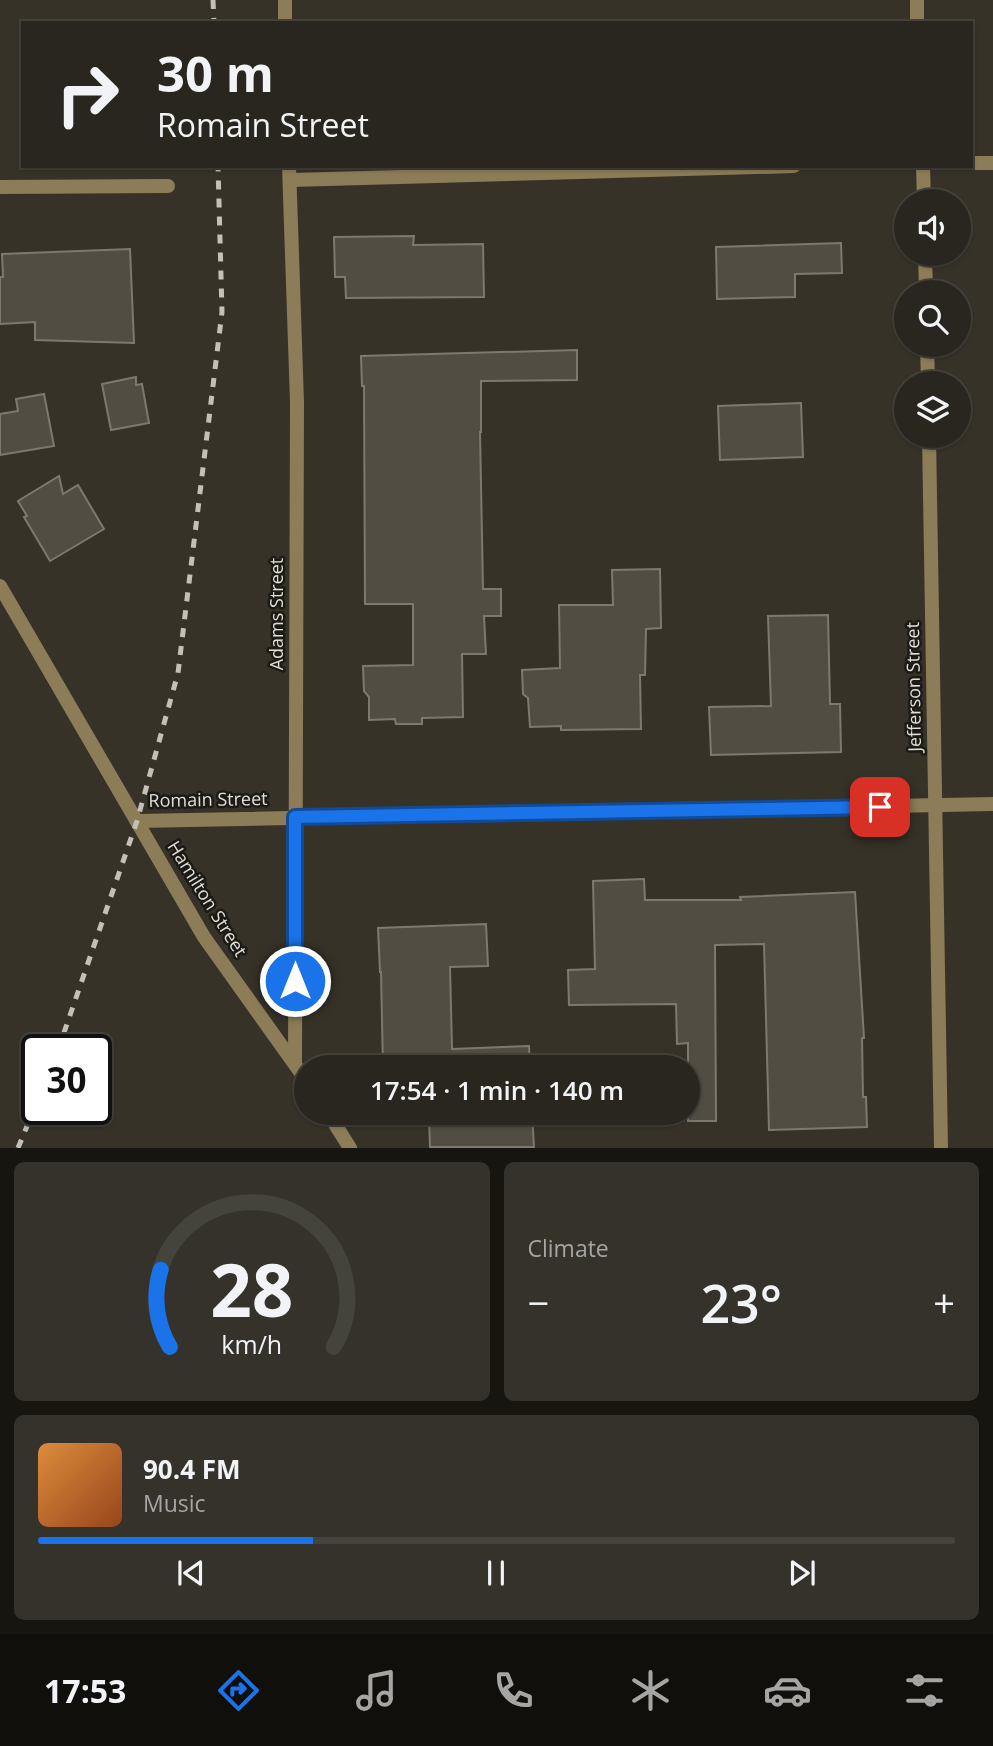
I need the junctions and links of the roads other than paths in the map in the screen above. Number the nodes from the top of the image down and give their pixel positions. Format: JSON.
{"nodes":[{"id":1,"x":285,"y":0,"type":"edge"},
{"id":2,"x":916,"y":0,"type":"edge"},
{"id":3,"x":285,"y":21,"type":"edge"},
{"id":4,"x":918,"y":21,"type":"edge"},
{"id":5,"x":973,"y":163,"type":"edge"},
{"id":6,"x":993,"y":163,"type":"edge"},
{"id":7,"x":650,"y":168,"type":"edge"},
{"id":8,"x":923,"y":168,"type":"edge"},
{"id":9,"x":289,"y":173,"type":"edge"},
{"id":10,"x":168,"y":186,"type":"dead end"},
{"id":11,"x":0,"y":187,"type":"edge"},
{"id":12,"x":924,"y":189,"type":"edge"},
{"id":13,"x":929,"y":448,"type":"edge"},
{"id":14,"x":0,"y":586,"type":"edge"},
{"id":15,"x":993,"y":804,"type":"edge"},
{"id":16,"x":936,"y":806,"type":"junction"},
{"id":17,"x":295,"y":817,"type":"junction"},
{"id":18,"x":137,"y":821,"type":"junction"},
{"id":19,"x":295,"y":1055,"type":"edge"},
{"id":20,"x":294,"y":1061,"type":"edge"},
{"id":21,"x":336,"y":1125,"type":"edge"},
{"id":22,"x":350,"y":1147,"type":"edge"},
{"id":23,"x":941,"y":1147,"type":"edge"}],
"edges":[{"from":1,"to":3,"type":"street"},
{"from":2,"to":4,"type":"street"},
{"from":5,"to":6,"type":"street"},
{"from":7,"to":9,"type":"street"},
{"from":8,"to":12,"type":"street"},
{"from":9,"to":17,"type":"street","name":"Adams Street"},
{"from":10,"to":11,"type":"street"},
{"from":13,"to":16,"type":"street","name":"Jefferson Street"},
{"from":14,"to":18,"type":"street","name":"Hamilton Street"},
{"from":15,"to":16,"type":"street","name":"Romain Street"},
{"from":16,"to":17,"type":"street","name":"Romain Street"},
{"from":16,"to":23,"type":"street","name":"Jefferson Street"},
{"from":17,"to":18,"type":"street","name":"Romain Street"},
{"from":17,"to":19,"type":"street","name":"Adams Street"},
{"from":18,"to":20,"type":"street","name":"Hamilton Street"},
{"from":21,"to":22,"type":"street"}]}
